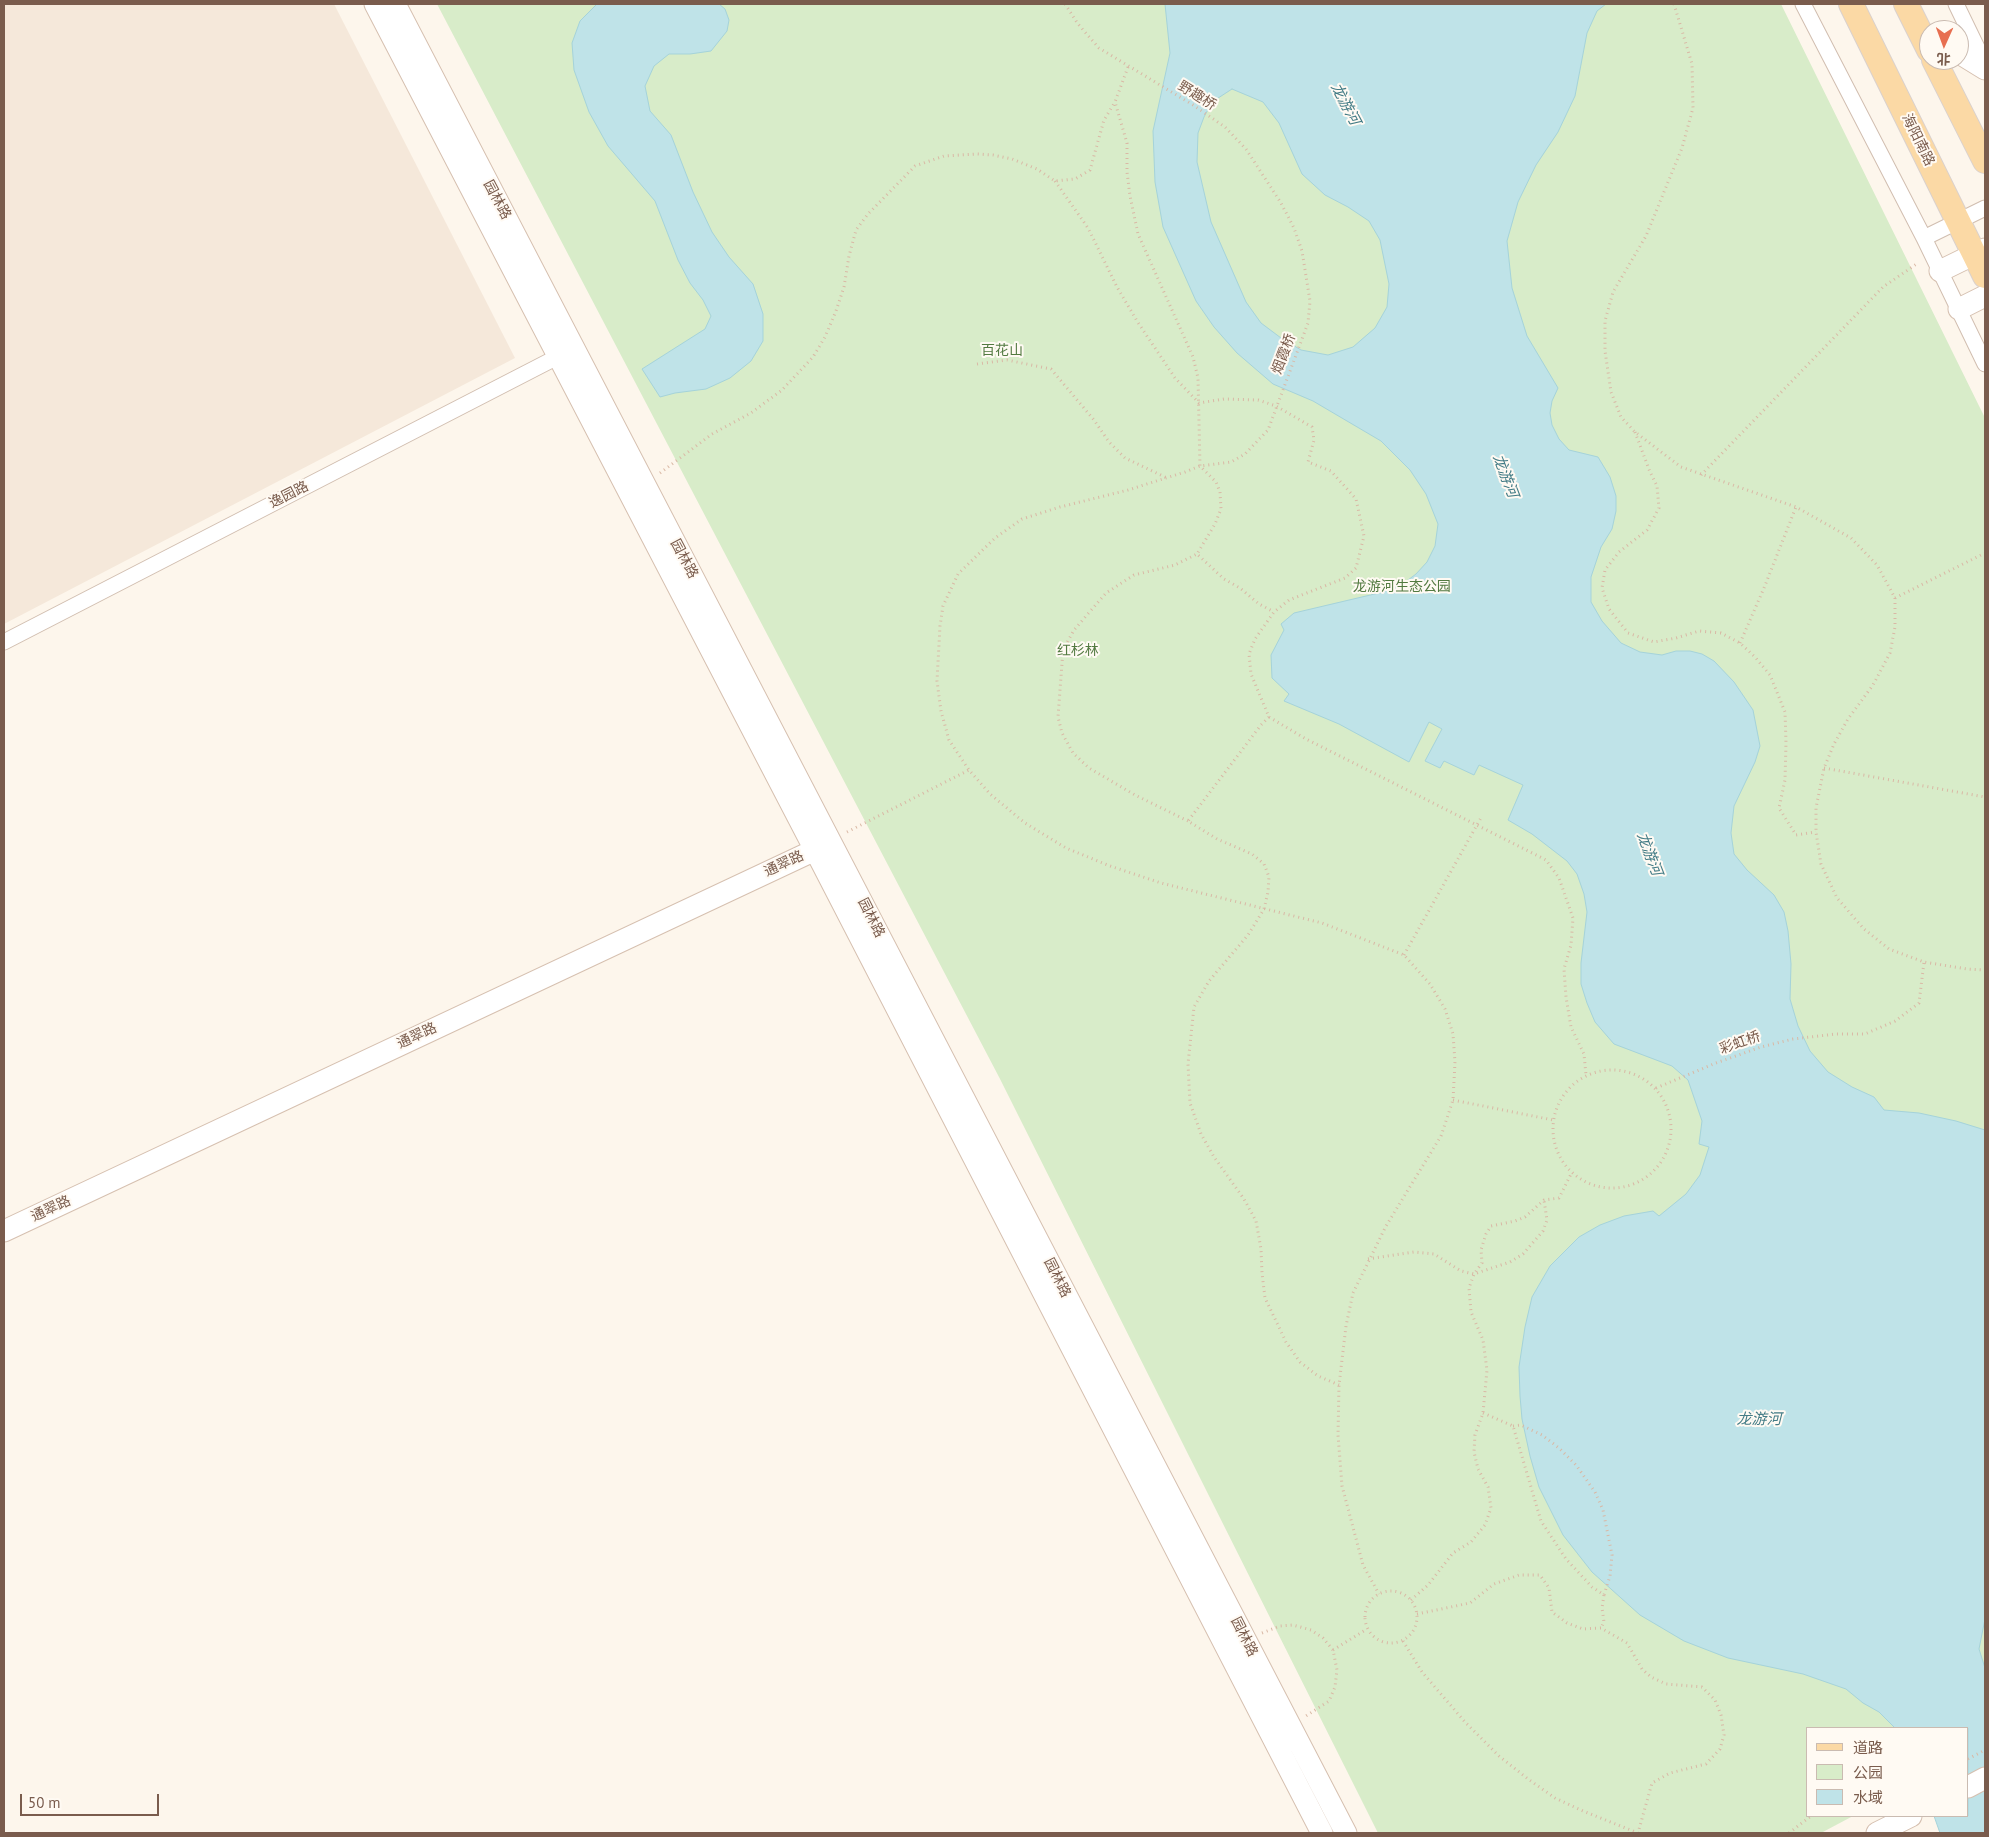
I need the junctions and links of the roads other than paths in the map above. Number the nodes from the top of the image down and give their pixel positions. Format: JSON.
{"nodes":[{"id":1,"x":375,"y":4,"type":"edge"},
{"id":2,"x":395,"y":4,"type":"edge"},
{"id":3,"x":1803,"y":4,"type":"edge"},
{"id":4,"x":1851,"y":4,"type":"edge"},
{"id":5,"x":1906,"y":4,"type":"edge"},
{"id":6,"x":1956,"y":4,"type":"edge"},
{"id":7,"x":1919,"y":25,"type":"edge"},
{"id":8,"x":1969,"y":58,"type":"edge"},
{"id":9,"x":1985,"y":64,"type":"edge"},
{"id":10,"x":1985,"y":68,"type":"edge"},
{"id":11,"x":1939,"y":70,"type":"edge"},
{"id":12,"x":1985,"y":161,"type":"edge"},
{"id":13,"x":1985,"y":208,"type":"edge"},
{"id":14,"x":1959,"y":221,"type":"junction"},
{"id":15,"x":1924,"y":238,"type":"junction"},
{"id":16,"x":1980,"y":252,"type":"edge"},
{"id":17,"x":1936,"y":262,"type":"junction"},
{"id":18,"x":1985,"y":276,"type":"edge"},
{"id":19,"x":1985,"y":296,"type":"edge"},
{"id":20,"x":1959,"y":309,"type":"junction"},
{"id":21,"x":1979,"y":335,"type":"edge"},
{"id":22,"x":567,"y":352,"type":"junction"},
{"id":23,"x":1985,"y":364,"type":"edge"},
{"id":24,"x":4,"y":642,"type":"edge"},
{"id":25,"x":822,"y":845,"type":"junction"},
{"id":26,"x":4,"y":1231,"type":"edge"},
{"id":27,"x":1985,"y":1778,"type":"edge"},
{"id":28,"x":1969,"y":1786,"type":"edge"},
{"id":29,"x":1906,"y":1818,"type":"edge"},
{"id":30,"x":1322,"y":1833,"type":"edge"},
{"id":31,"x":1346,"y":1833,"type":"edge"},
{"id":32,"x":1876,"y":1833,"type":"edge"}],
"edges":[{"from":1,"to":22,"type":"street","name":"园林路"},
{"from":2,"to":22,"type":"street","name":"园林路"},
{"from":3,"to":15,"type":"street"},
{"from":4,"to":14,"type":"main road","name":"海阳南路"},
{"from":5,"to":7,"type":"main road"},
{"from":6,"to":9,"type":"street"},
{"from":8,"to":10,"type":"street"},
{"from":11,"to":12,"type":"main road"},
{"from":13,"to":14,"type":"street"},
{"from":14,"to":15,"type":"street"},
{"from":14,"to":16,"type":"main road","name":"海阳南路"},
{"from":15,"to":17,"type":"street"},
{"from":16,"to":17,"type":"street"},
{"from":16,"to":18,"type":"main road","name":"海阳南路"},
{"from":17,"to":20,"type":"street"},
{"from":19,"to":20,"type":"street"},
{"from":20,"to":21,"type":"street"},
{"from":21,"to":23,"type":"street"},
{"from":22,"to":24,"type":"street","name":"逸园路"},
{"from":22,"to":25,"type":"street","name":"园林路"},
{"from":22,"to":25,"type":"street","name":"园林路"},
{"from":25,"to":26,"type":"street","name":"通翠路"},
{"from":25,"to":30,"type":"street","name":"园林路"},
{"from":25,"to":31,"type":"street","name":"园林路"},
{"from":27,"to":28,"type":"street"},
{"from":29,"to":32,"type":"street"}]}
